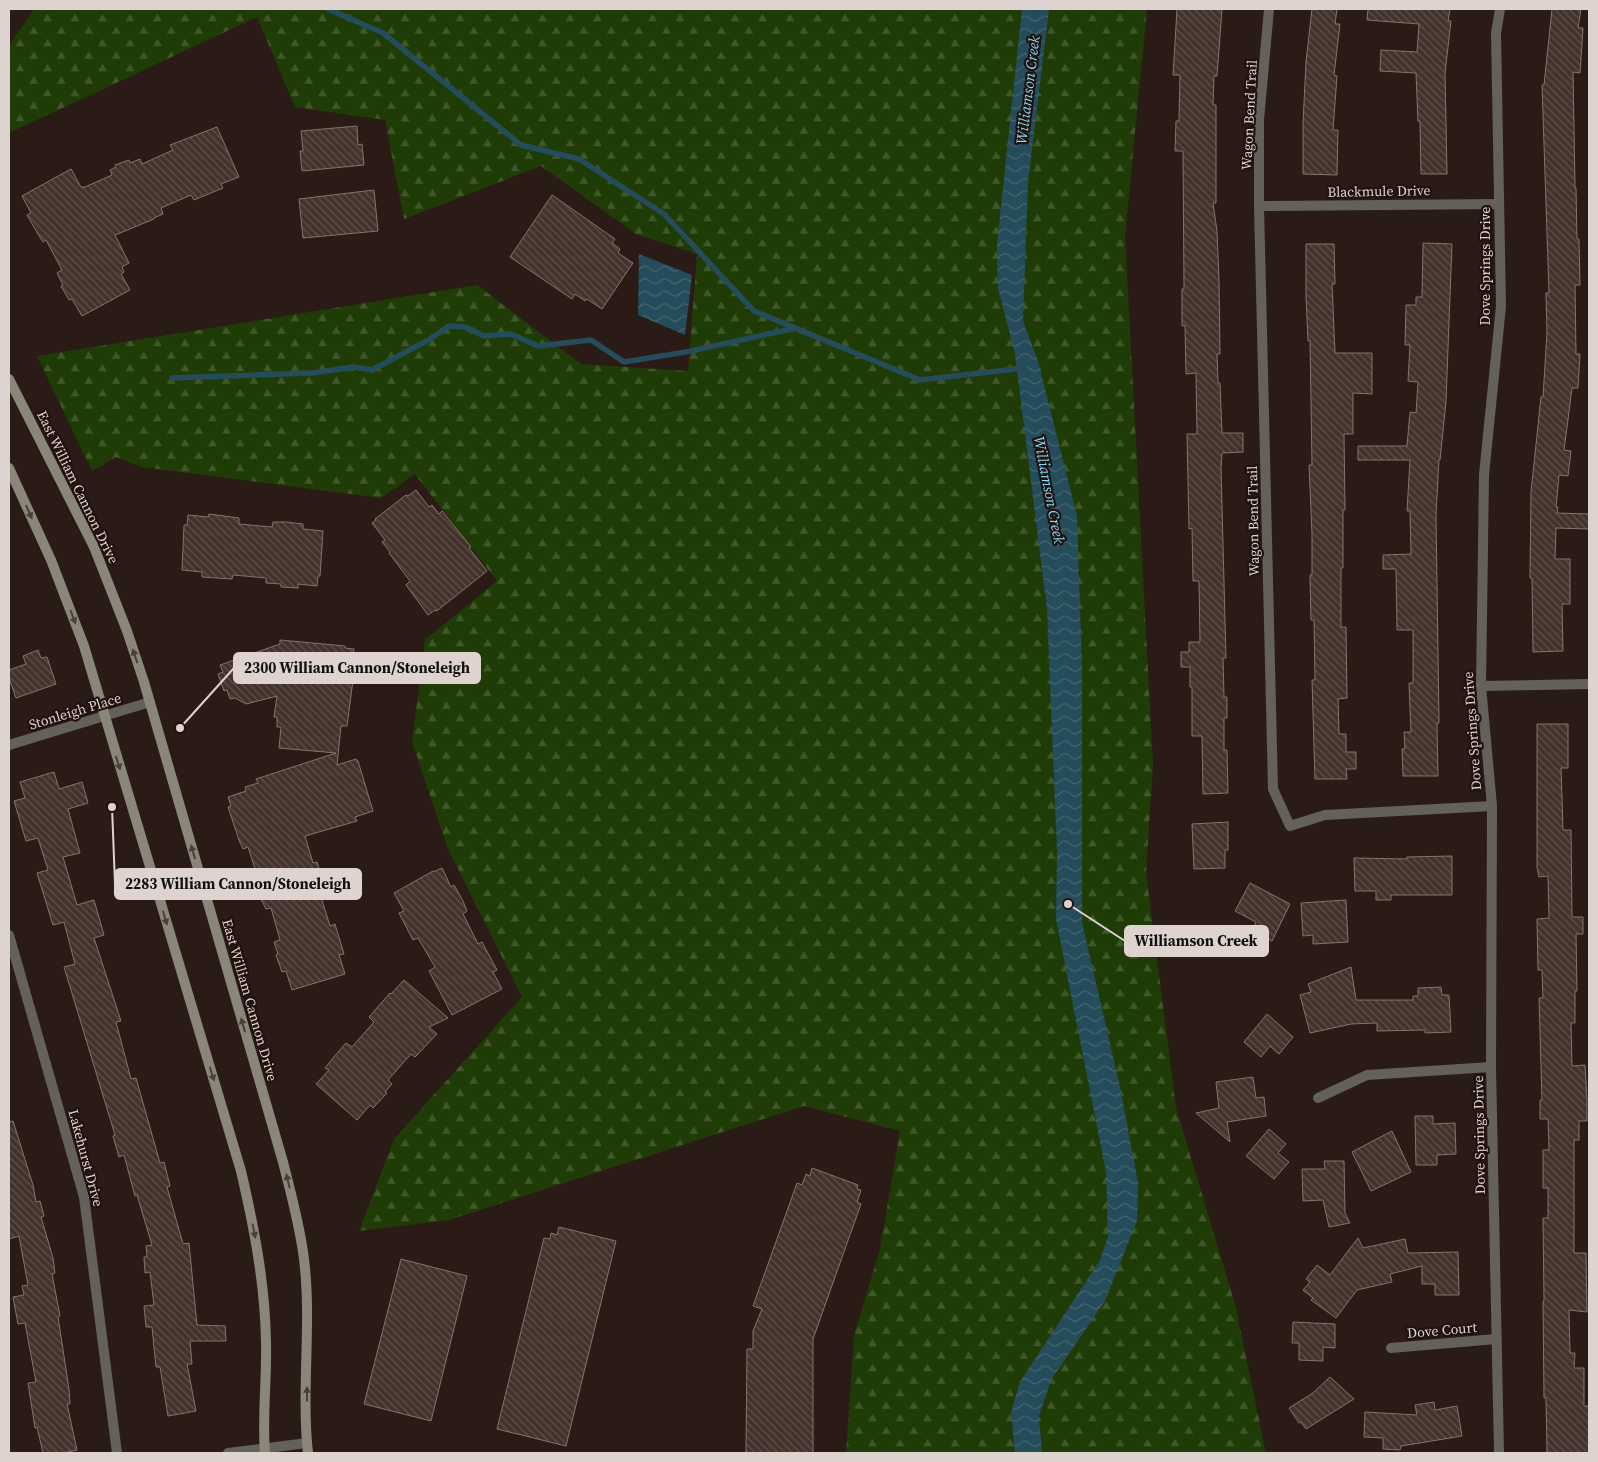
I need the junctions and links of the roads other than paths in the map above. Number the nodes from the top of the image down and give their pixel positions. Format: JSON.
{"nodes":[{"id":1,"x":1269,"y":9,"type":"edge"},
{"id":2,"x":1500,"y":9,"type":"edge"},
{"id":3,"x":1499,"y":204,"type":"junction"},
{"id":4,"x":1259,"y":206,"type":"junction"},
{"id":5,"x":9,"y":379,"type":"edge"},
{"id":6,"x":9,"y":468,"type":"edge"},
{"id":7,"x":1589,"y":684,"type":"edge"},
{"id":8,"x":1481,"y":686,"type":"junction"},
{"id":9,"x":150,"y":702,"type":"junction"},
{"id":10,"x":104,"y":716,"type":"junction"},
{"id":11,"x":9,"y":745,"type":"edge"},
{"id":12,"x":1492,"y":806,"type":"junction"},
{"id":13,"x":9,"y":935,"type":"edge"},
{"id":14,"x":1491,"y":1067,"type":"junction"},
{"id":15,"x":1318,"y":1098,"type":"dead end"},
{"id":16,"x":1496,"y":1339,"type":"junction"},
{"id":17,"x":1391,"y":1348,"type":"dead end"},
{"id":18,"x":307,"y":1448,"type":"edge"},
{"id":19,"x":265,"y":1451,"type":"edge"},
{"id":20,"x":117,"y":1453,"type":"edge"},
{"id":21,"x":228,"y":1453,"type":"edge"},
{"id":22,"x":1498,"y":1453,"type":"edge"}],
"edges":[{"from":1,"to":4,"type":"street","name":"Wagon Bend Trail"},
{"from":2,"to":3,"type":"street","name":"Dove Springs Drive"},
{"from":3,"to":4,"type":"street","name":"Blackmule Drive"},
{"from":3,"to":8,"type":"street","name":"Dove Springs Drive"},
{"from":4,"to":12,"type":"street","name":"Wagon Bend Trail"},
{"from":9,"to":5,"type":"main road","name":"East William Cannon Drive","one_way":true},
{"from":6,"to":10,"type":"main road","one_way":true},
{"from":7,"to":8,"type":"street"},
{"from":8,"to":12,"type":"street","name":"Dove Springs Drive"},
{"from":9,"to":10,"type":"street","name":"Stonleigh Place"},
{"from":18,"to":9,"type":"main road","name":"East William Cannon Drive","one_way":true},
{"from":10,"to":11,"type":"street","name":"Stonleigh Place"},
{"from":10,"to":19,"type":"main road","one_way":true},
{"from":12,"to":14,"type":"street","name":"Dove Springs Drive"},
{"from":13,"to":20,"type":"street","name":"Lakehurst Drive"},
{"from":14,"to":15,"type":"street"},
{"from":14,"to":16,"type":"street","name":"Dove Springs Drive"},
{"from":16,"to":17,"type":"street","name":"Dove Court"},
{"from":16,"to":22,"type":"street","name":"Dove Springs Drive"},
{"from":18,"to":19,"type":"street"},
{"from":19,"to":21,"type":"street"}]}
